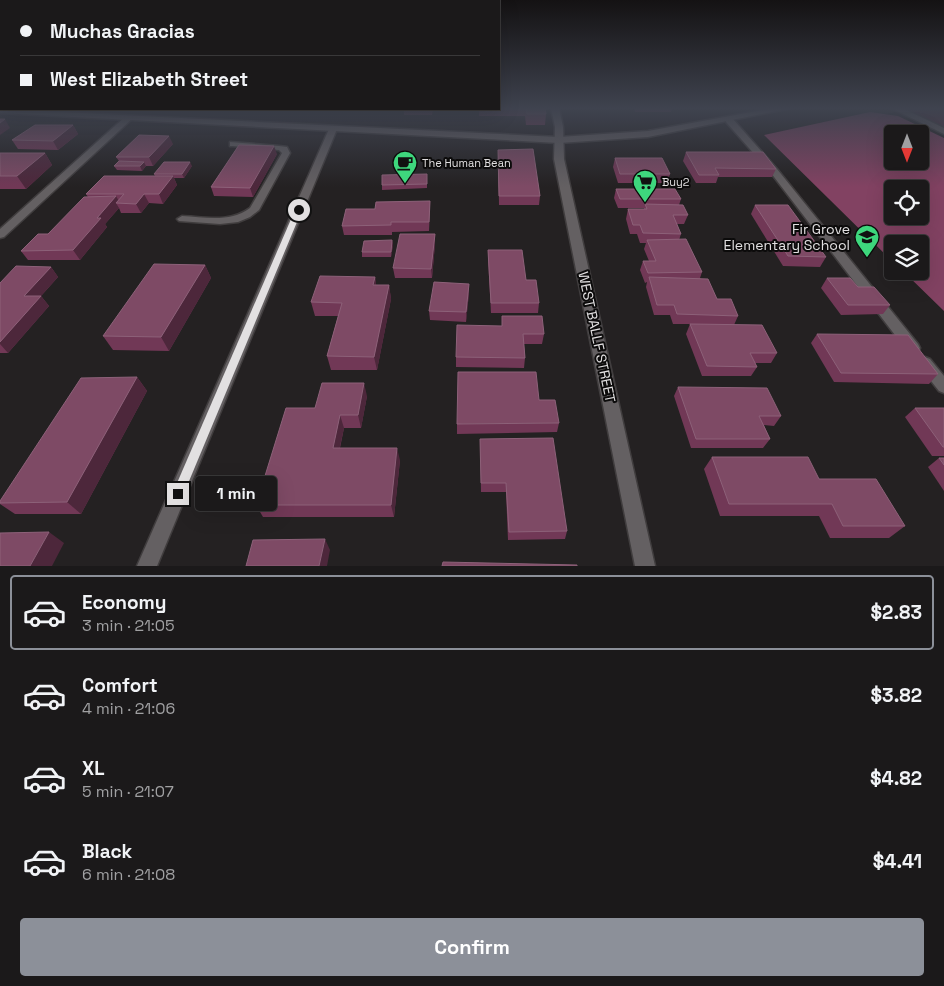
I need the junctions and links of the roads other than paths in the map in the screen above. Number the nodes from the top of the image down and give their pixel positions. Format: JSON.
{"nodes":[{"id":1,"x":111,"y":134,"type":"edge"},
{"id":2,"x":331,"y":134,"type":"edge"},
{"id":3,"x":444,"y":134,"type":"edge"},
{"id":4,"x":557,"y":134,"type":"edge"},
{"id":5,"x":642,"y":134,"type":"edge"},
{"id":6,"x":742,"y":134,"type":"edge"},
{"id":7,"x":558,"y":140,"type":"junction"},
{"id":8,"x":233,"y":144,"type":"dead end"},
{"id":9,"x":182,"y":219,"type":"dead end"},
{"id":10,"x":0,"y":235,"type":"edge"},
{"id":11,"x":944,"y":387,"type":"edge"},
{"id":12,"x":147,"y":566,"type":"edge"},
{"id":13,"x":645,"y":566,"type":"edge"}],
"edges":[{"from":1,"to":10,"type":"street"},
{"from":2,"to":12,"type":"street"},
{"from":3,"to":7,"type":"street"},
{"from":4,"to":7,"type":"street","name":"WEST BALLF STREET"},
{"from":5,"to":7,"type":"street"},
{"from":6,"to":11,"type":"street"},
{"from":7,"to":13,"type":"street","name":"WEST BALLF STREET"},
{"from":8,"to":9,"type":"lane"}]}
